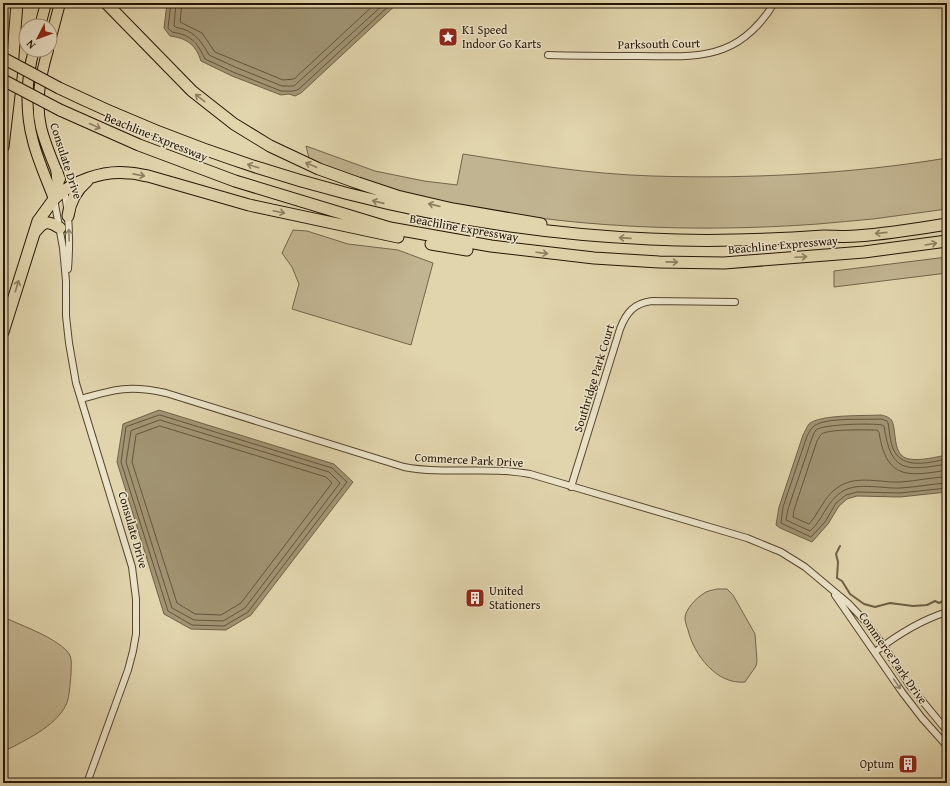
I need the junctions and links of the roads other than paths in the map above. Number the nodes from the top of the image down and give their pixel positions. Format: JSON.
{"nodes":[{"id":1,"x":17,"y":3,"type":"edge"},
{"id":2,"x":46,"y":3,"type":"edge"},
{"id":3,"x":60,"y":3,"type":"edge"},
{"id":4,"x":106,"y":3,"type":"edge"},
{"id":5,"x":774,"y":3,"type":"edge"},
{"id":6,"x":42,"y":18,"type":"edge"},
{"id":7,"x":56,"y":18,"type":"edge"},
{"id":8,"x":548,"y":55,"type":"dead end"},
{"id":9,"x":3,"y":58,"type":"edge"},
{"id":10,"x":32,"y":58,"type":"edge"},
{"id":11,"x":46,"y":58,"type":"edge"},
{"id":12,"x":3,"y":80,"type":"edge"},
{"id":13,"x":29,"y":115,"type":"junction"},
{"id":14,"x":3,"y":148,"type":"edge"},
{"id":15,"x":95,"y":177,"type":"junction"},
{"id":16,"x":63,"y":183,"type":"junction"},
{"id":17,"x":54,"y":199,"type":"junction"},
{"id":18,"x":68,"y":216,"type":"junction"},
{"id":19,"x":947,"y":224,"type":"edge"},
{"id":20,"x":60,"y":228,"type":"junction"},
{"id":21,"x":33,"y":234,"type":"junction"},
{"id":22,"x":582,"y":235,"type":"junction"},
{"id":23,"x":947,"y":241,"type":"edge"},
{"id":24,"x":504,"y":248,"type":"junction"},
{"id":25,"x":66,"y":281,"type":"junction"},
{"id":26,"x":734,"y":302,"type":"dead end"},
{"id":27,"x":3,"y":332,"type":"edge"},
{"id":28,"x":81,"y":399,"type":"junction"},
{"id":29,"x":571,"y":487,"type":"junction"},
{"id":30,"x":823,"y":582,"type":"junction"},
{"id":31,"x":947,"y":612,"type":"edge"},
{"id":32,"x":883,"y":645,"type":"junction"},
{"id":33,"x":875,"y":652,"type":"junction"},
{"id":34,"x":947,"y":731,"type":"edge"},
{"id":35,"x":947,"y":746,"type":"edge"},
{"id":36,"x":87,"y":783,"type":"edge"}],
"edges":[{"from":1,"to":14,"type":"highway"},
{"from":2,"to":6,"type":"main road"},
{"from":3,"to":7,"type":"main road"},
{"from":22,"to":4,"type":"highway","one_way":true},
{"from":5,"to":8,"type":"street","name":"Parksouth Court"},
{"from":22,"to":9,"type":"highway","name":"Beachline Expressway","one_way":true,"bridge":true},
{"from":10,"to":13,"type":"main road","name":"Consulate Drive"},
{"from":11,"to":16,"type":"main road","name":"Consulate Drive"},
{"from":12,"to":24,"type":"highway","name":"Beachline Expressway","one_way":true,"bridge":true},
{"from":13,"to":16,"type":"main road"},
{"from":13,"to":17,"type":"main road","name":"Consulate Drive"},
{"from":15,"to":16,"type":"highway"},
{"from":15,"to":18,"type":"highway"},
{"from":15,"to":24,"type":"highway","one_way":true},
{"from":16,"to":17,"type":"highway"},
{"from":16,"to":18,"type":"street","name":"Consulate Drive"},
{"from":17,"to":20,"type":"street","name":"Consulate Drive"},
{"from":17,"to":21,"type":"highway"},
{"from":25,"to":18,"type":"street","name":"Consulate Drive","one_way":true},
{"from":19,"to":22,"type":"highway","name":"Beachline Expressway","one_way":true},
{"from":20,"to":21,"type":"highway"},
{"from":20,"to":25,"type":"street","name":"Consulate Drive"},
{"from":27,"to":21,"type":"highway","one_way":true},
{"from":24,"to":23,"type":"highway","name":"Beachline Expressway","one_way":true},
{"from":25,"to":28,"type":"street","name":"Consulate Drive"},
{"from":26,"to":29,"type":"street","name":"Southridge Park Court"},
{"from":28,"to":29,"type":"street","name":"Commerce Park Drive"},
{"from":28,"to":36,"type":"street","name":"Consulate Drive"},
{"from":29,"to":30,"type":"street","name":"Commerce Park Drive"},
{"from":30,"to":32,"type":"street","name":"Commerce Park Drive"},
{"from":30,"to":33,"type":"street","name":"Commerce Park Drive"},
{"from":31,"to":32,"type":"street"},
{"from":32,"to":33,"type":"street"},
{"from":32,"to":34,"type":"street","name":"Commerce Park Drive"},
{"from":33,"to":35,"type":"street","name":"Commerce Park Drive","one_way":true}]}
